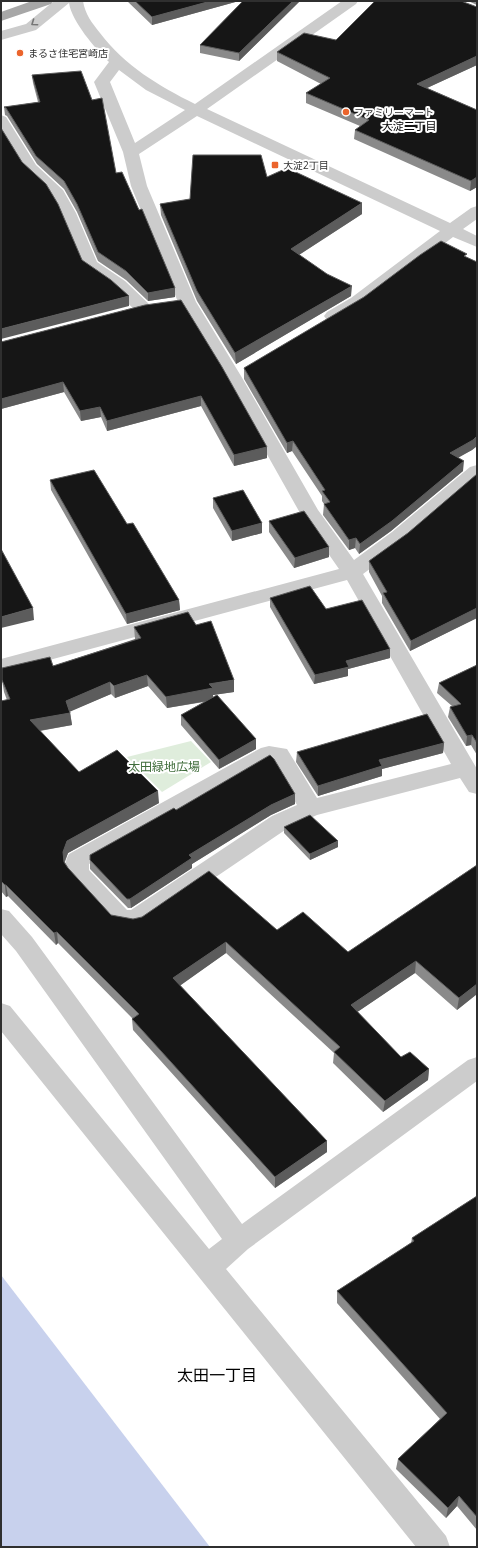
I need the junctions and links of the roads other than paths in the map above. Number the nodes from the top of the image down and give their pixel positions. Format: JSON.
{"nodes":[{"id":1,"x":46,"y":1,"type":"edge"},
{"id":2,"x":63,"y":1,"type":"edge"},
{"id":3,"x":76,"y":1,"type":"edge"},
{"id":4,"x":351,"y":1,"type":"edge"},
{"id":5,"x":1,"y":17,"type":"edge"},
{"id":6,"x":1,"y":36,"type":"edge"},
{"id":7,"x":117,"y":62,"type":"junction"},
{"id":8,"x":196,"y":110,"type":"junction"},
{"id":9,"x":1,"y":120,"type":"edge"},
{"id":10,"x":131,"y":152,"type":"junction"},
{"id":11,"x":477,"y":211,"type":"edge"},
{"id":12,"x":452,"y":230,"type":"junction"},
{"id":13,"x":477,"y":242,"type":"edge"},
{"id":14,"x":158,"y":307,"type":"junction"},
{"id":15,"x":318,"y":325,"type":"edge"},
{"id":16,"x":477,"y":471,"type":"edge"},
{"id":17,"x":352,"y":572,"type":"junction"},
{"id":18,"x":1,"y":666,"type":"edge"},
{"id":19,"x":471,"y":778,"type":"edge"},
{"id":20,"x":311,"y":808,"type":"junction"},
{"id":21,"x":1,"y":918,"type":"edge"},
{"id":22,"x":1,"y":1013,"type":"edge"},
{"id":23,"x":477,"y":1067,"type":"edge"},
{"id":24,"x":239,"y":1241,"type":"junction"},
{"id":25,"x":208,"y":1267,"type":"junction"},
{"id":26,"x":435,"y":1547,"type":"edge"}],
"edges":[{"from":1,"to":5,"type":"main road"},
{"from":2,"to":6,"type":"street","one_way":true},
{"from":3,"to":7,"type":"street"},
{"from":4,"to":8,"type":"street"},
{"from":7,"to":8,"type":"street"},
{"from":7,"to":10,"type":"street"},
{"from":8,"to":10,"type":"street"},
{"from":8,"to":12,"type":"street"},
{"from":9,"to":14,"type":"street"},
{"from":10,"to":14,"type":"street"},
{"from":11,"to":12,"type":"street"},
{"from":12,"to":13,"type":"street"},
{"from":12,"to":15,"type":"street"},
{"from":14,"to":17,"type":"street"},
{"from":16,"to":17,"type":"street"},
{"from":17,"to":18,"type":"street"},
{"from":17,"to":19,"type":"street"},
{"from":19,"to":20,"type":"street"},
{"from":20,"to":20,"type":"street"},
{"from":21,"to":24,"type":"street"},
{"from":22,"to":25,"type":"street"},
{"from":23,"to":24,"type":"street"},
{"from":24,"to":25,"type":"street"},
{"from":25,"to":26,"type":"street"}]}
